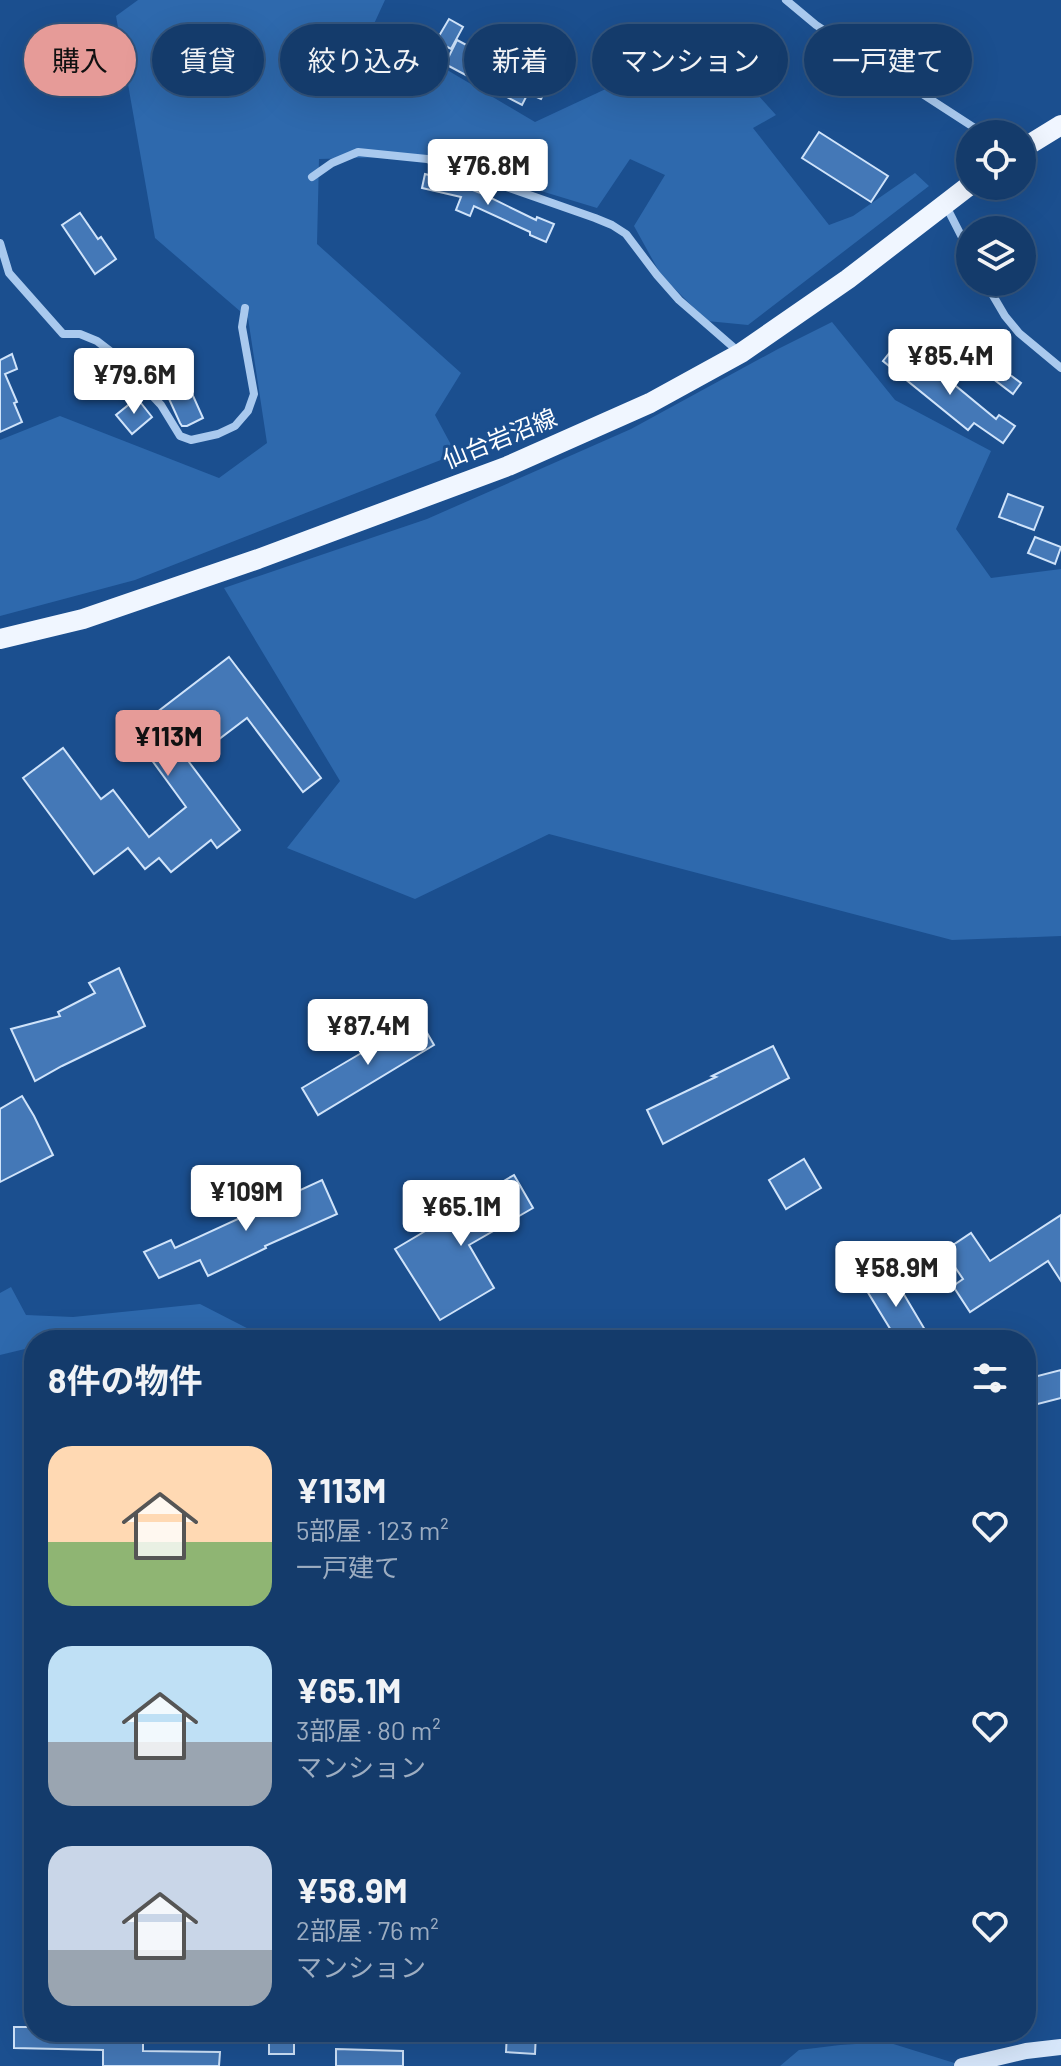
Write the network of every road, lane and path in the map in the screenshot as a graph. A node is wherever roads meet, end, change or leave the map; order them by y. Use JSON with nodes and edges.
{"nodes":[{"id":1,"x":786,"y":0,"type":"edge"},
{"id":2,"x":962,"y":120,"type":"edge"},
{"id":3,"x":1061,"y":125,"type":"edge"},
{"id":4,"x":1036,"y":140,"type":"edge"},
{"id":5,"x":312,"y":177,"type":"dead end"},
{"id":6,"x":956,"y":196,"type":"edge"},
{"id":7,"x":945,"y":204,"type":"junction"},
{"id":8,"x":956,"y":226,"type":"edge"},
{"id":9,"x":0,"y":243,"type":"edge"},
{"id":10,"x":993,"y":296,"type":"edge"},
{"id":11,"x":245,"y":308,"type":"dead end"},
{"id":12,"x":741,"y":353,"type":"junction"},
{"id":13,"x":1061,"y":368,"type":"edge"},
{"id":14,"x":0,"y":639,"type":"edge"},
{"id":15,"x":1061,"y":2047,"type":"edge"},
{"id":16,"x":962,"y":2066,"type":"edge"}],
"edges":[{"from":1,"to":2,"type":"street"},
{"from":3,"to":4,"type":"main road"},
{"from":5,"to":12,"type":"street"},
{"from":6,"to":7,"type":"main road","name":"仙台岩沼線"},
{"from":7,"to":8,"type":"street"},
{"from":7,"to":12,"type":"main road","name":"仙台岩沼線"},
{"from":9,"to":11,"type":"street"},
{"from":10,"to":13,"type":"street"},
{"from":12,"to":14,"type":"main road","name":"仙台岩沼線"},
{"from":15,"to":16,"type":"street"}]}
